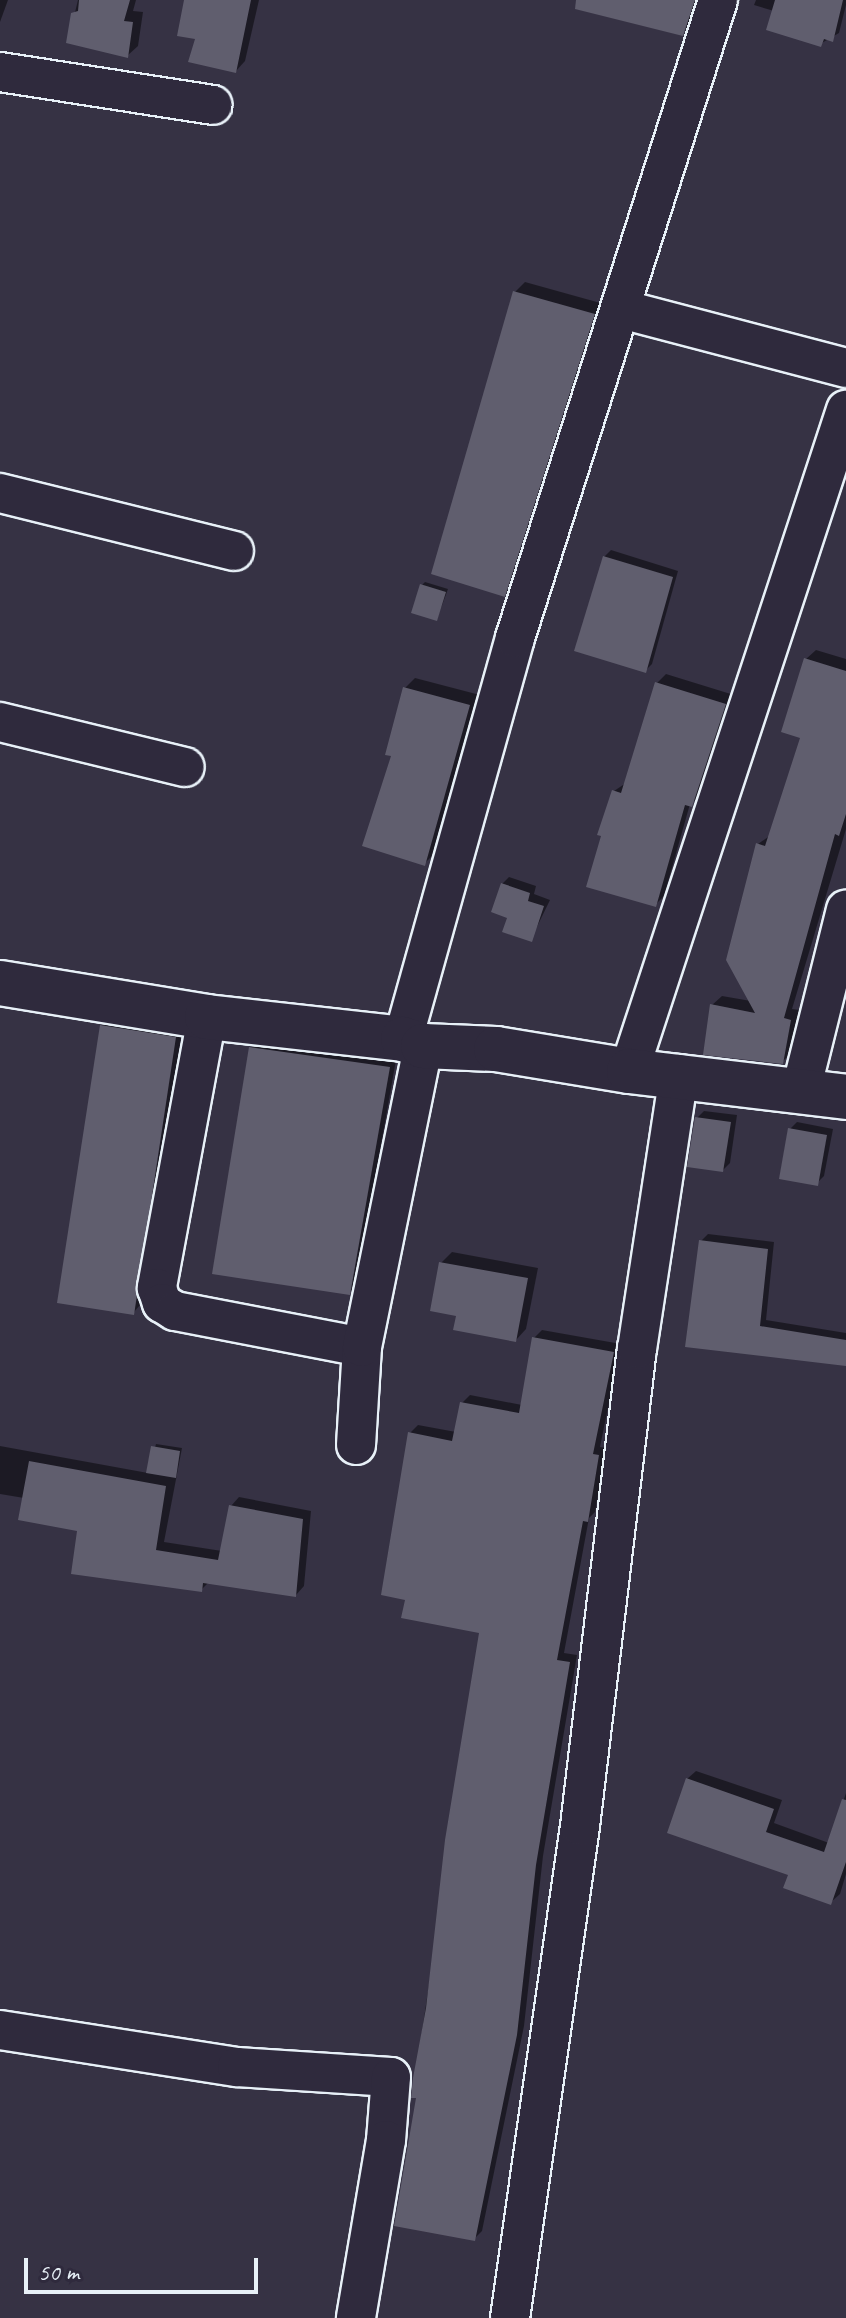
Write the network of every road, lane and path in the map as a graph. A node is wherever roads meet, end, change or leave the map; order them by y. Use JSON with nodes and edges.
{"nodes":[{"id":1,"x":718,"y":0,"type":"edge"},
{"id":2,"x":0,"y":72,"type":"edge"},
{"id":3,"x":212,"y":105,"type":"dead end"},
{"id":4,"x":621,"y":309,"type":"junction"},
{"id":5,"x":846,"y":368,"type":"edge"},
{"id":6,"x":846,"y":410,"type":"edge"},
{"id":7,"x":0,"y":493,"type":"edge"},
{"id":8,"x":234,"y":551,"type":"dead end"},
{"id":9,"x":0,"y":722,"type":"edge"},
{"id":10,"x":185,"y":767,"type":"dead end"},
{"id":11,"x":846,"y":910,"type":"edge"},
{"id":12,"x":0,"y":983,"type":"edge"},
{"id":13,"x":207,"y":1017,"type":"junction"},
{"id":14,"x":413,"y":1042,"type":"junction"},
{"id":15,"x":629,"y":1071,"type":"junction"},
{"id":16,"x":679,"y":1074,"type":"junction"},
{"id":17,"x":801,"y":1090,"type":"junction"},
{"id":18,"x":846,"y":1097,"type":"edge"},
{"id":19,"x":362,"y":1347,"type":"junction"},
{"id":20,"x":356,"y":1445,"type":"dead end"},
{"id":21,"x":0,"y":2030,"type":"edge"},
{"id":22,"x":356,"y":2318,"type":"edge"},
{"id":23,"x":510,"y":2318,"type":"edge"}],
"edges":[{"from":1,"to":4,"type":"street"},
{"from":2,"to":3,"type":"street"},
{"from":4,"to":5,"type":"street"},
{"from":4,"to":14,"type":"street"},
{"from":6,"to":15,"type":"street"},
{"from":7,"to":8,"type":"street"},
{"from":9,"to":10,"type":"street"},
{"from":11,"to":17,"type":"street"},
{"from":12,"to":13,"type":"main road"},
{"from":13,"to":14,"type":"main road"},
{"from":13,"to":19,"type":"street"},
{"from":14,"to":15,"type":"main road"},
{"from":14,"to":19,"type":"street"},
{"from":15,"to":16,"type":"main road"},
{"from":16,"to":17,"type":"main road"},
{"from":16,"to":23,"type":"street"},
{"from":17,"to":18,"type":"main road"},
{"from":19,"to":20,"type":"street"},
{"from":21,"to":22,"type":"street"}]}
